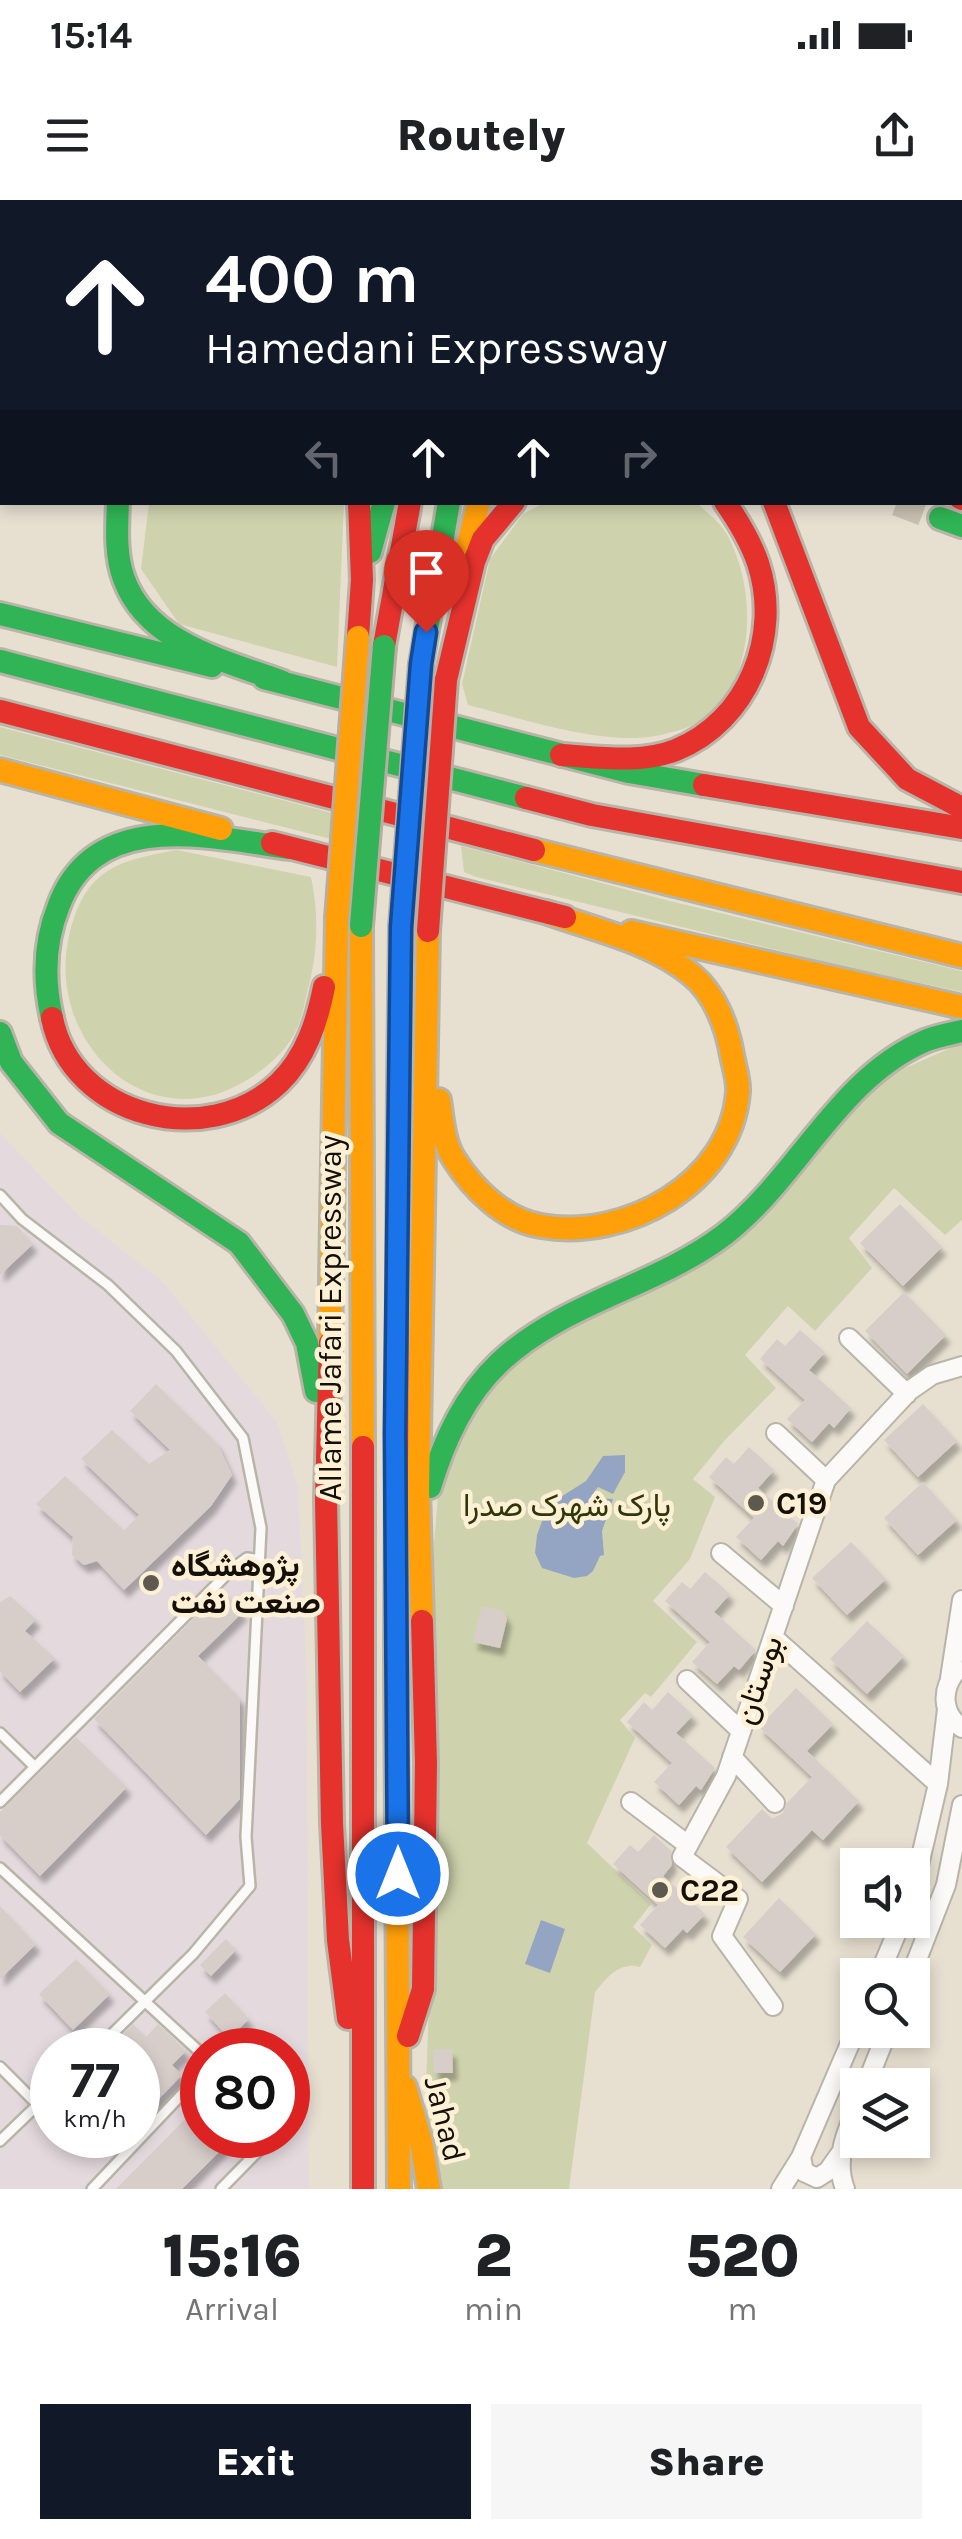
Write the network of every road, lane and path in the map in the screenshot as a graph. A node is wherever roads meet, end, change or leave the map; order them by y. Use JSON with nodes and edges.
{"nodes":[{"id":1,"x":118,"y":505,"type":"edge"},
{"id":2,"x":359,"y":505,"type":"edge"},
{"id":3,"x":383,"y":505,"type":"edge"},
{"id":4,"x":409,"y":505,"type":"edge"},
{"id":5,"x":448,"y":505,"type":"edge"},
{"id":6,"x":477,"y":505,"type":"edge"},
{"id":7,"x":511,"y":505,"type":"edge"},
{"id":8,"x":728,"y":505,"type":"edge"},
{"id":9,"x":775,"y":505,"type":"edge"},
{"id":10,"x":362,"y":580,"type":"junction"},
{"id":11,"x":0,"y":614,"type":"edge"},
{"id":12,"x":0,"y":661,"type":"edge"},
{"id":13,"x":446,"y":680,"type":"junction"},
{"id":14,"x":283,"y":682,"type":"junction"},
{"id":15,"x":0,"y":711,"type":"edge"},
{"id":16,"x":561,"y":755,"type":"junction"},
{"id":17,"x":0,"y":770,"type":"edge"},
{"id":18,"x":962,"y":808,"type":"edge"},
{"id":19,"x":962,"y":828,"type":"edge"},
{"id":20,"x":289,"y":848,"type":"junction"},
{"id":21,"x":962,"y":882,"type":"edge"},
{"id":22,"x":546,"y":912,"type":"junction"},
{"id":23,"x":337,"y":919,"type":"junction"},
{"id":24,"x":962,"y":956,"type":"edge"},
{"id":25,"x":426,"y":992,"type":"junction"},
{"id":26,"x":962,"y":1007,"type":"edge"},
{"id":27,"x":962,"y":1031,"type":"edge"},
{"id":28,"x":0,"y":1032,"type":"edge"},
{"id":29,"x":0,"y":1196,"type":"edge"},
{"id":30,"x":849,"y":1338,"type":"dead end"},
{"id":31,"x":962,"y":1366,"type":"edge"},
{"id":32,"x":907,"y":1394,"type":"junction"},
{"id":33,"x":776,"y":1433,"type":"dead end"},
{"id":34,"x":325,"y":1444,"type":"junction"},
{"id":35,"x":826,"y":1480,"type":"junction"},
{"id":36,"x":421,"y":1545,"type":"junction"},
{"id":37,"x":721,"y":1552,"type":"dead end"},
{"id":38,"x":260,"y":1560,"type":"junction"},
{"id":39,"x":962,"y":1600,"type":"edge"},
{"id":40,"x":784,"y":1606,"type":"junction"},
{"id":41,"x":773,"y":1637,"type":"junction"},
{"id":42,"x":956,"y":1673,"type":"edge"},
{"id":43,"x":687,"y":1680,"type":"dead end"},
{"id":44,"x":947,"y":1709,"type":"junction"},
{"id":45,"x":962,"y":1728,"type":"edge"},
{"id":46,"x":741,"y":1732,"type":"junction"},
{"id":47,"x":0,"y":1733,"type":"edge"},
{"id":48,"x":732,"y":1757,"type":"junction"},
{"id":49,"x":34,"y":1767,"type":"junction"},
{"id":50,"x":938,"y":1784,"type":"junction"},
{"id":51,"x":0,"y":1802,"type":"edge"},
{"id":52,"x":631,"y":1802,"type":"dead end"},
{"id":53,"x":775,"y":1803,"type":"dead end"},
{"id":54,"x":962,"y":1806,"type":"edge"},
{"id":55,"x":688,"y":1845,"type":"junction"},
{"id":56,"x":923,"y":1848,"type":"edge"},
{"id":57,"x":0,"y":1868,"type":"edge"},
{"id":58,"x":917,"y":1958,"type":"edge"},
{"id":59,"x":145,"y":2003,"type":"junction"},
{"id":60,"x":773,"y":2006,"type":"dead end"},
{"id":61,"x":119,"y":2028,"type":"edge"},
{"id":62,"x":180,"y":2034,"type":"edge"},
{"id":63,"x":848,"y":2048,"type":"edge"},
{"id":64,"x":398,"y":2064,"type":"junction"},
{"id":65,"x":0,"y":2067,"type":"edge"},
{"id":66,"x":361,"y":2088,"type":"junction"},
{"id":67,"x":180,"y":2096,"type":"edge"},
{"id":68,"x":30,"y":2097,"type":"edge"},
{"id":69,"x":30,"y":2113,"type":"edge"},
{"id":70,"x":0,"y":2141,"type":"edge"},
{"id":71,"x":840,"y":2155,"type":"edge"},
{"id":72,"x":801,"y":2157,"type":"junction"},
{"id":73,"x":252,"y":2158,"type":"edge"},
{"id":74,"x":841,"y":2158,"type":"edge"},
{"id":75,"x":362,"y":2184,"type":"edge"},
{"id":76,"x":92,"y":2189,"type":"edge"},
{"id":77,"x":222,"y":2189,"type":"edge"},
{"id":78,"x":400,"y":2189,"type":"edge"},
{"id":79,"x":428,"y":2189,"type":"edge"},
{"id":80,"x":782,"y":2189,"type":"edge"},
{"id":81,"x":846,"y":2189,"type":"edge"}],
"edges":[{"from":1,"to":14,"type":"main road"},
{"from":2,"to":10,"type":"main road"},
{"from":3,"to":10,"type":"main road"},
{"from":4,"to":66,"type":"main road","name":"Allame Jafari Expressway","bridge":true},
{"from":5,"to":64,"type":"main road","name":"Allame Jafari Expressway","bridge":true},
{"from":6,"to":13,"type":"main road"},
{"from":7,"to":13,"type":"main road"},
{"from":8,"to":16,"type":"main road"},
{"from":9,"to":18,"type":"main road"},
{"from":10,"to":23,"type":"main road","bridge":true},
{"from":11,"to":14,"type":"main road"},
{"from":12,"to":21,"type":"main road"},
{"from":13,"to":25,"type":"main road","bridge":true},
{"from":14,"to":16,"type":"main road"},
{"from":15,"to":24,"type":"main road"},
{"from":16,"to":19,"type":"main road"},
{"from":17,"to":20,"type":"main road"},
{"from":20,"to":22,"type":"main road"},
{"from":20,"to":23,"type":"main road"},
{"from":22,"to":25,"type":"main road"},
{"from":22,"to":26,"type":"main road"},
{"from":23,"to":34,"type":"main road"},
{"from":25,"to":36,"type":"main road"},
{"from":27,"to":36,"type":"main road"},
{"from":28,"to":34,"type":"main road"},
{"from":29,"to":38,"type":"lane"},
{"from":30,"to":32,"type":"street"},
{"from":31,"to":32,"type":"street","name":"بوستان"},
{"from":32,"to":35,"type":"street","name":"بوستان"},
{"from":33,"to":35,"type":"street"},
{"from":34,"to":66,"type":"main road"},
{"from":35,"to":40,"type":"street","name":"بوستان"},
{"from":36,"to":64,"type":"main road"},
{"from":37,"to":40,"type":"street"},
{"from":38,"to":49,"type":"lane"},
{"from":38,"to":59,"type":"lane"},
{"from":39,"to":42,"type":"street"},
{"from":40,"to":41,"type":"street","name":"بوستان"},
{"from":41,"to":46,"type":"street","name":"بوستان"},
{"from":41,"to":50,"type":"street"},
{"from":42,"to":44,"type":"street"},
{"from":43,"to":46,"type":"street"},
{"from":44,"to":45,"type":"street"},
{"from":44,"to":50,"type":"street"},
{"from":46,"to":48,"type":"street","name":"بوستان"},
{"from":47,"to":49,"type":"lane"},
{"from":48,"to":53,"type":"street"},
{"from":48,"to":55,"type":"street","name":"بوستان"},
{"from":49,"to":51,"type":"lane"},
{"from":50,"to":56,"type":"street"},
{"from":52,"to":55,"type":"street"},
{"from":54,"to":58,"type":"street"},
{"from":55,"to":60,"type":"street"},
{"from":57,"to":59,"type":"lane"},
{"from":59,"to":61,"type":"lane"},
{"from":59,"to":62,"type":"lane"},
{"from":63,"to":72,"type":"street"},
{"from":64,"to":78,"type":"main road","name":"Allame Jafari Expressway"},
{"from":64,"to":79,"type":"main road","name":"Jahad"},
{"from":65,"to":68,"type":"lane"},
{"from":66,"to":75,"type":"main road","name":"Allame Jafari Expressway"},
{"from":67,"to":76,"type":"lane"},
{"from":69,"to":70,"type":"lane"},
{"from":71,"to":72,"type":"street"},
{"from":72,"to":80,"type":"street"},
{"from":73,"to":77,"type":"lane"},
{"from":74,"to":81,"type":"street"}]}
